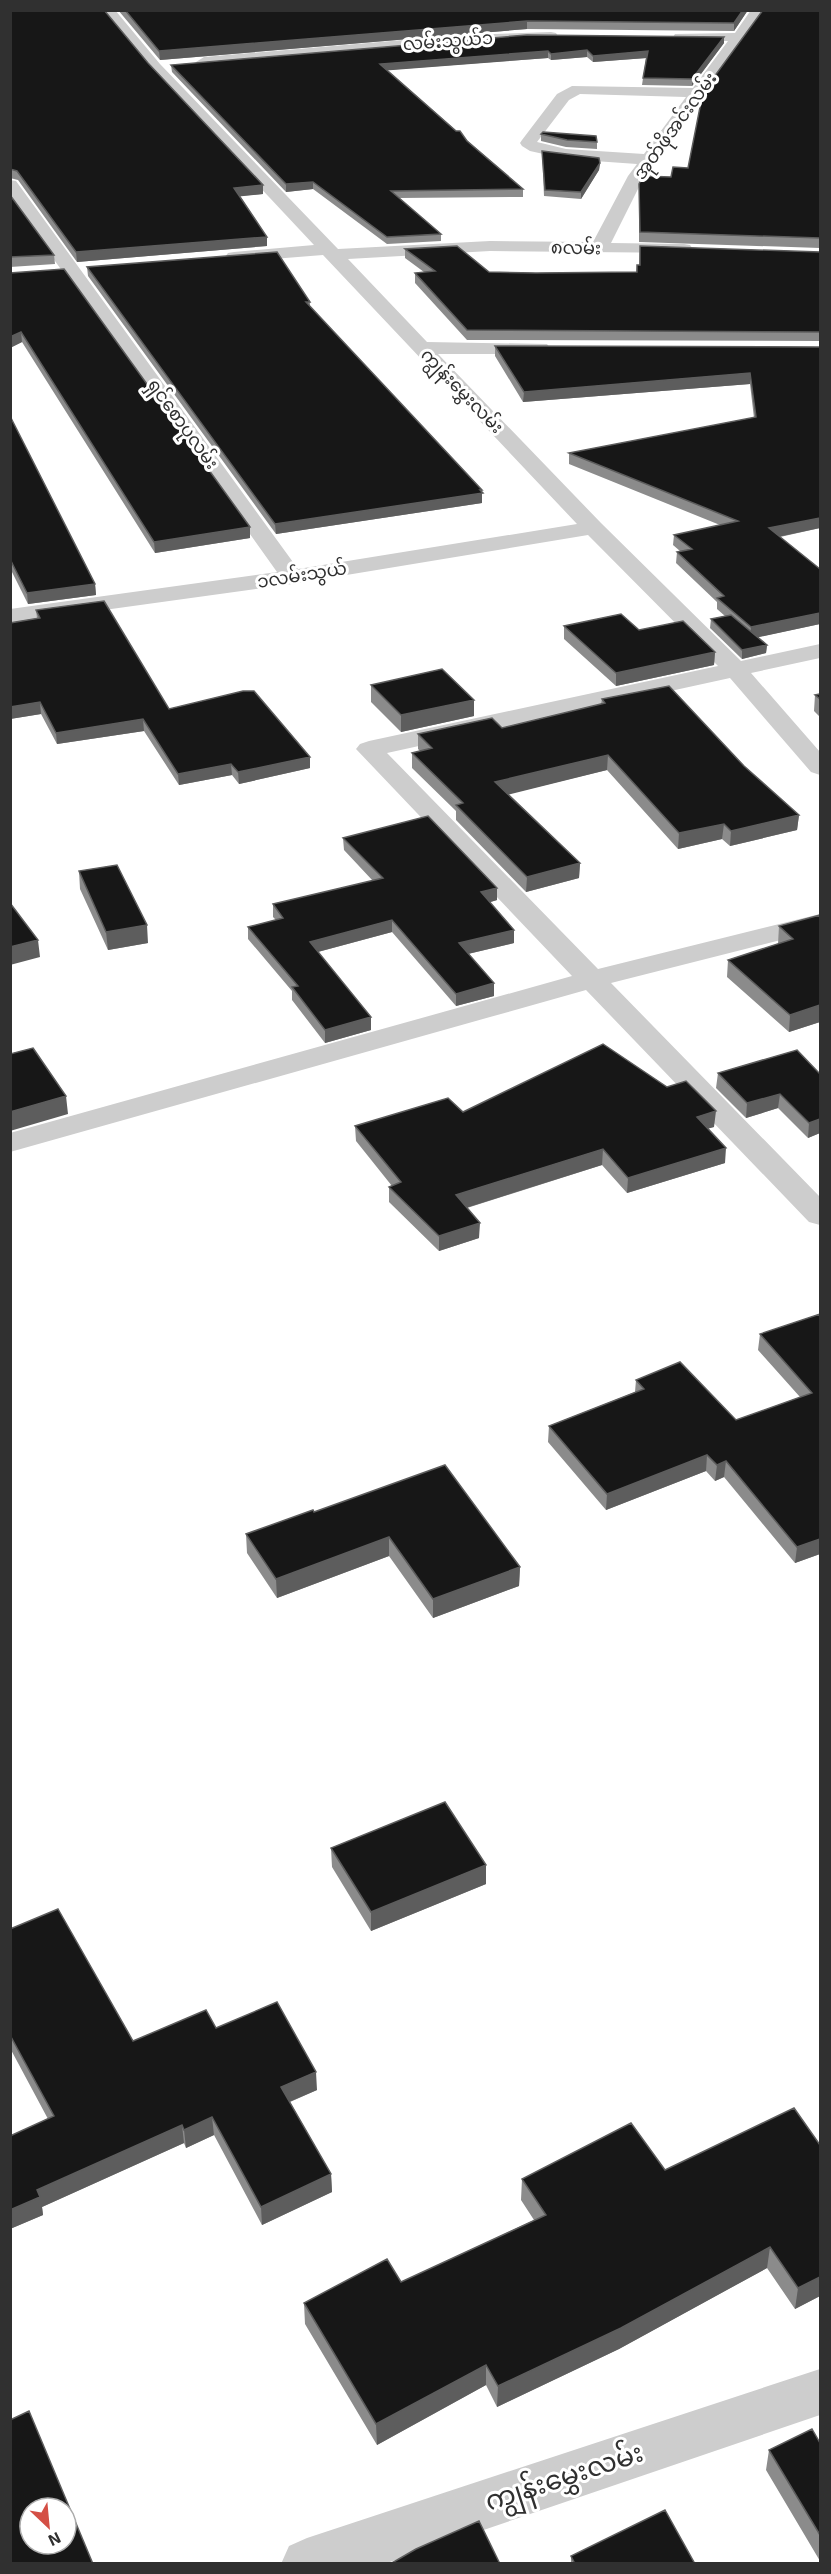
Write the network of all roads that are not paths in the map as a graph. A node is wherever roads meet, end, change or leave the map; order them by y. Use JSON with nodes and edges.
{"nodes":[{"id":1,"x":107,"y":10,"type":"edge"},
{"id":2,"x":759,"y":10,"type":"edge"},
{"id":3,"x":563,"y":36,"type":"edge"},
{"id":4,"x":670,"y":36,"type":"edge"},
{"id":5,"x":741,"y":37,"type":"junction"},
{"id":6,"x":155,"y":67,"type":"junction"},
{"id":7,"x":699,"y":93,"type":"junction"},
{"id":8,"x":649,"y":159,"type":"junction"},
{"id":9,"x":10,"y":185,"type":"edge"},
{"id":10,"x":599,"y":248,"type":"junction"},
{"id":11,"x":702,"y":249,"type":"edge"},
{"id":12,"x":330,"y":252,"type":"junction"},
{"id":13,"x":212,"y":259,"type":"edge"},
{"id":14,"x":96,"y":268,"type":"edge"},
{"id":15,"x":73,"y":270,"type":"junction"},
{"id":16,"x":52,"y":272,"type":"edge"},
{"id":17,"x":421,"y":348,"type":"junction"},
{"id":18,"x":562,"y":348,"type":"edge"},
{"id":19,"x":593,"y":528,"type":"junction"},
{"id":20,"x":292,"y":577,"type":"junction"},
{"id":21,"x":10,"y":616,"type":"edge"},
{"id":22,"x":820,"y":651,"type":"edge"},
{"id":23,"x":734,"y":668,"type":"junction"},
{"id":24,"x":820,"y":767,"type":"edge"},
{"id":25,"x":820,"y":922,"type":"edge"},
{"id":26,"x":592,"y":979,"type":"junction"},
{"id":27,"x":10,"y":1143,"type":"edge"},
{"id":28,"x":820,"y":1215,"type":"edge"},
{"id":29,"x":820,"y":2392,"type":"edge"},
{"id":30,"x":307,"y":2564,"type":"edge"}],
"edges":[{"from":1,"to":6,"type":"street","name":"ကျွန်းမွှေးလမ်း"},
{"from":2,"to":5,"type":"street","name":"အုတ်ဖိုအင်းလမ်း"},
{"from":3,"to":6,"type":"street","name":"လမ်းသွယ်၁"},
{"from":4,"to":5,"type":"street"},
{"from":5,"to":7,"type":"street","name":"အုတ်ဖိုအင်းလမ်း"},
{"from":6,"to":12,"type":"street","name":"ကျွန်းမွှေးလမ်း"},
{"from":7,"to":8,"type":"street","name":"အုတ်ဖိုအင်းလမ်း"},
{"from":7,"to":8,"type":"street"},
{"from":8,"to":10,"type":"street","name":"အုတ်ဖိုအင်းလမ်း"},
{"from":9,"to":15,"type":"street","name":"ရှင်စောပုလမ်း"},
{"from":10,"to":11,"type":"street","name":"၈လမ်း"},
{"from":10,"to":12,"type":"street","name":"၈လမ်း"},
{"from":12,"to":13,"type":"street","name":"၈လမ်း"},
{"from":12,"to":17,"type":"street","name":"ကျွန်းမွှေးလမ်း"},
{"from":14,"to":15,"type":"street"},
{"from":15,"to":16,"type":"street"},
{"from":15,"to":20,"type":"street","name":"ရှင်စောပုလမ်း"},
{"from":17,"to":18,"type":"street"},
{"from":17,"to":19,"type":"street","name":"ကျွန်းမွှေးလမ်း"},
{"from":19,"to":20,"type":"street","name":"၁လမ်းသွယ်"},
{"from":19,"to":23,"type":"street","name":"ကျွန်းမွှေးလမ်း"},
{"from":20,"to":21,"type":"street","name":"၁လမ်းသွယ်"},
{"from":22,"to":23,"type":"street"},
{"from":23,"to":24,"type":"street","name":"ကျွန်းမွှေးလမ်း"},
{"from":23,"to":26,"type":"street"},
{"from":25,"to":26,"type":"street"},
{"from":26,"to":27,"type":"street"},
{"from":26,"to":28,"type":"street"},
{"from":29,"to":30,"type":"street","name":"ကျွန်းမွှေးလမ်း"}]}
